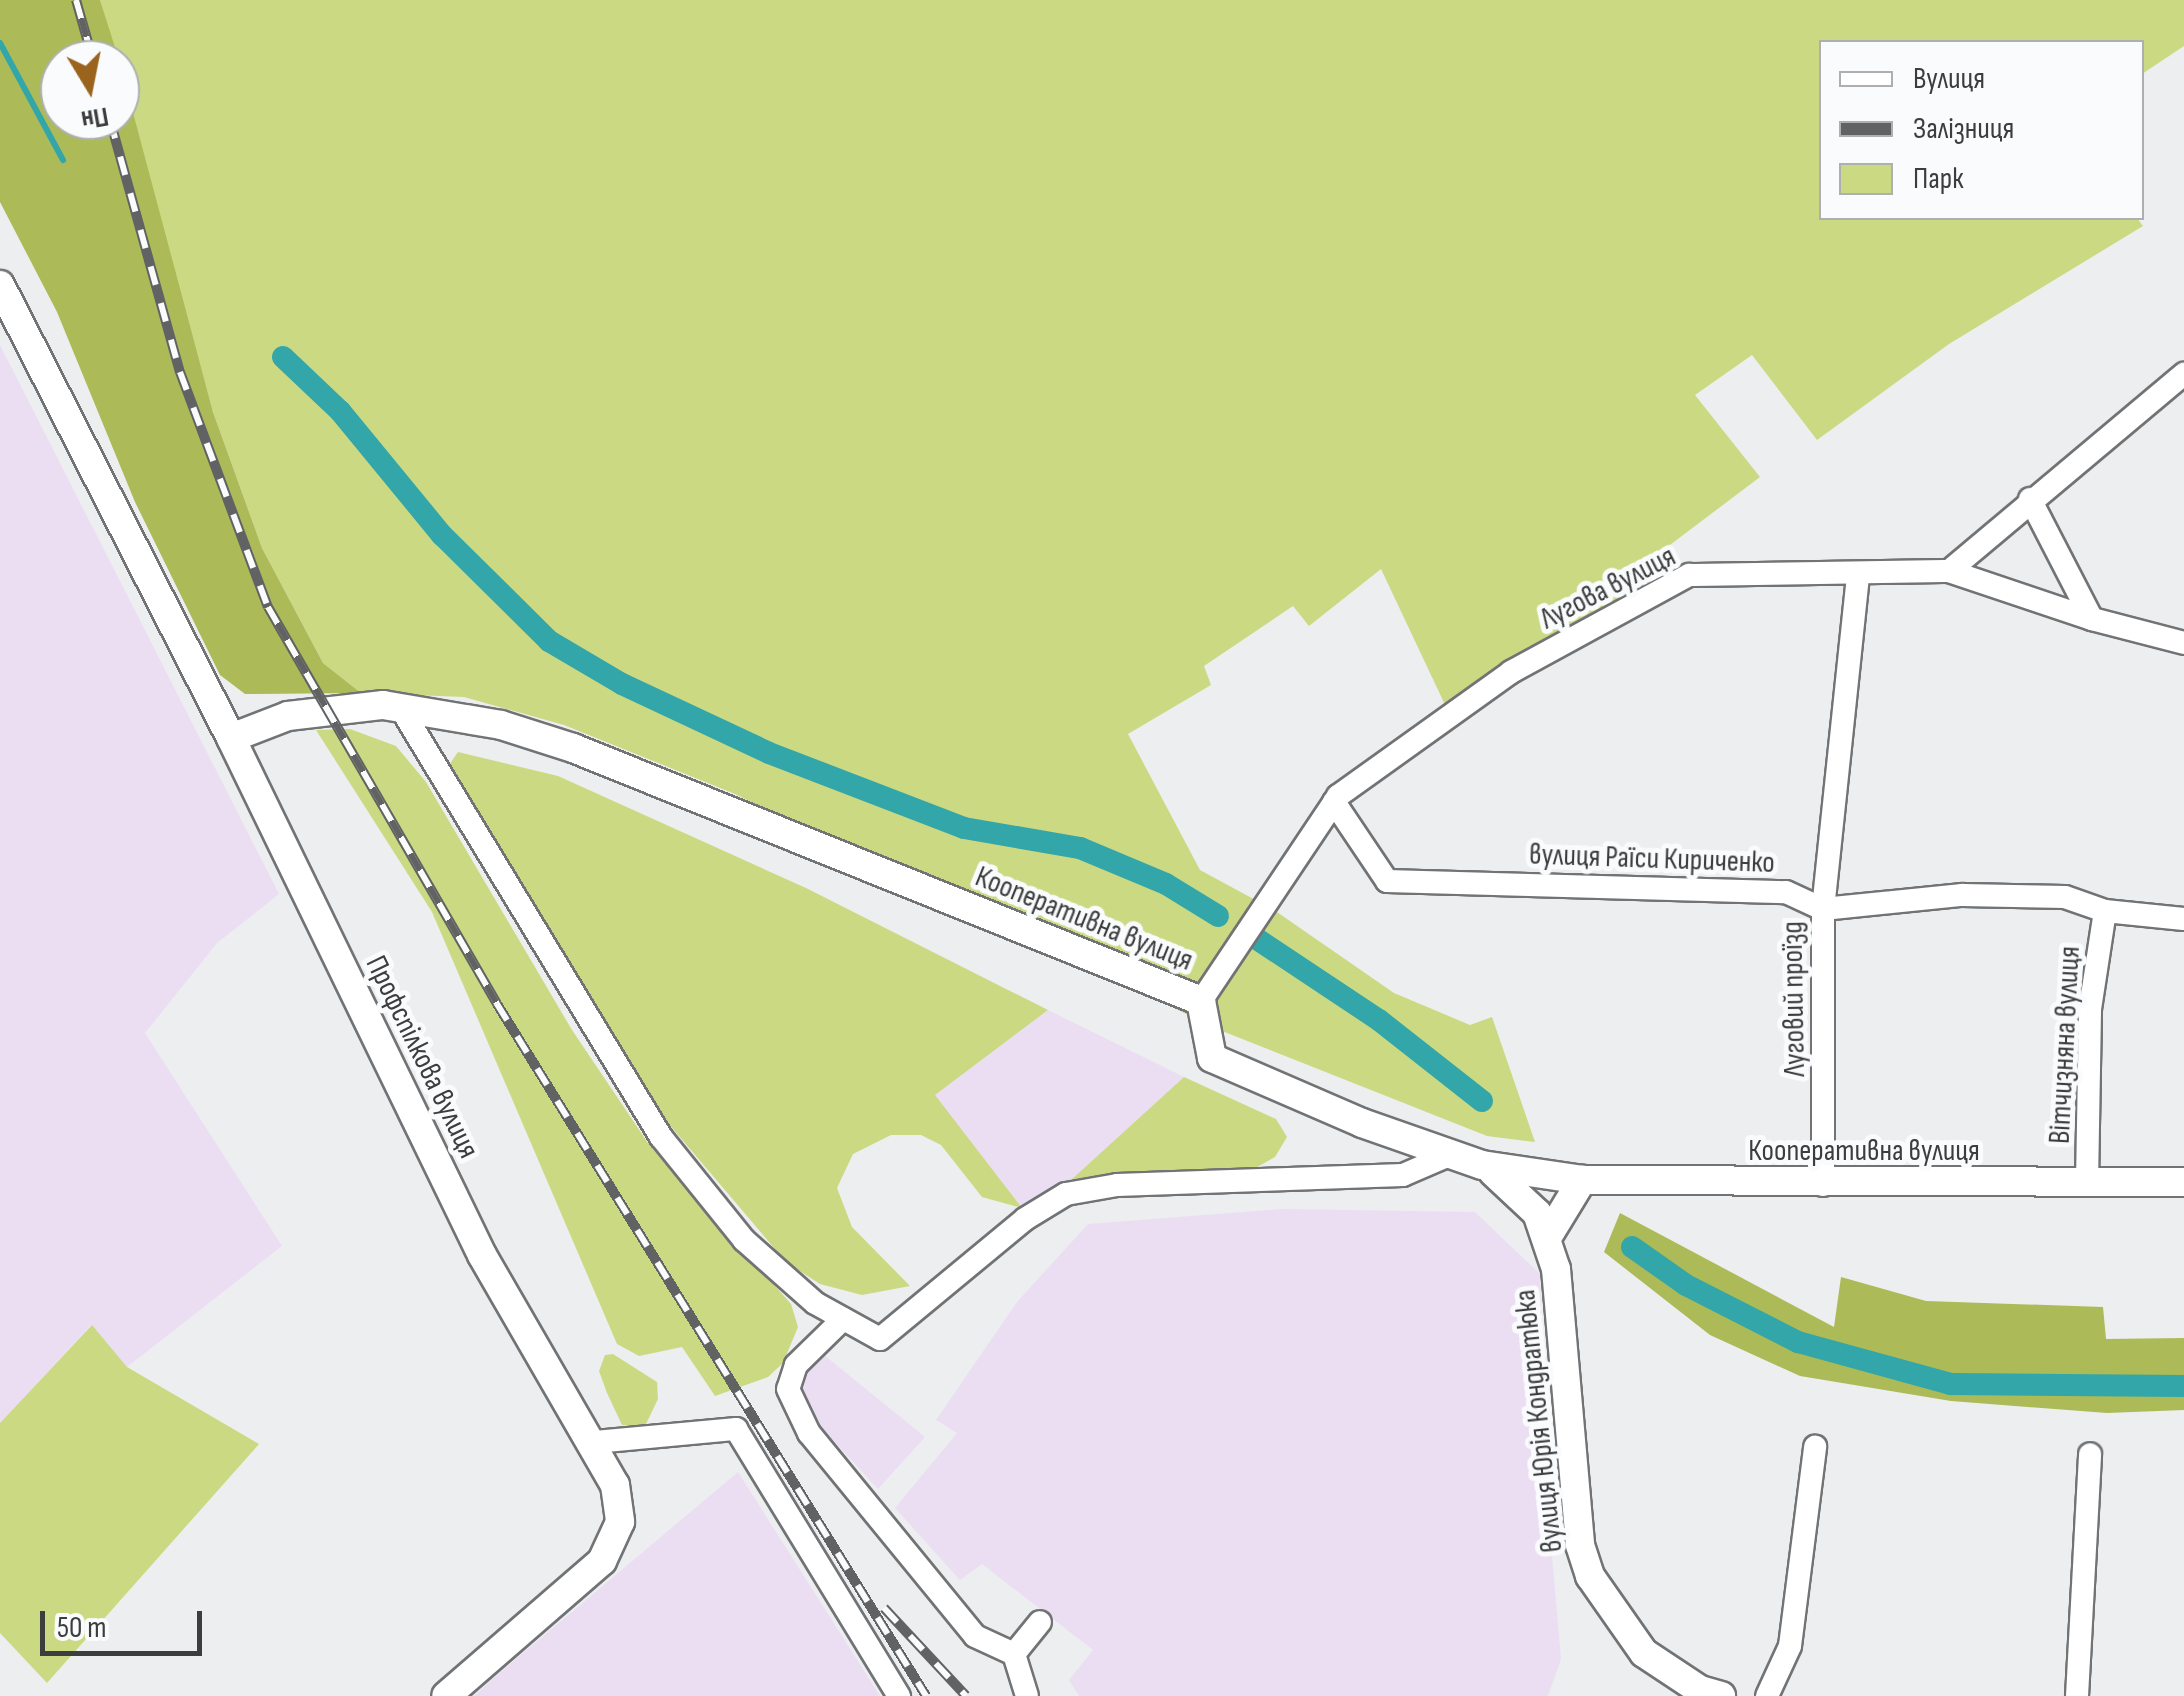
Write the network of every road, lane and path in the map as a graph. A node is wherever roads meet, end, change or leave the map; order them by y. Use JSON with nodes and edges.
{"nodes":[{"id":1,"x":0,"y":285,"type":"edge"},
{"id":2,"x":2184,"y":374,"type":"edge"},
{"id":3,"x":2030,"y":498,"type":"junction"},
{"id":4,"x":1949,"y":571,"type":"junction"},
{"id":5,"x":1858,"y":574,"type":"junction"},
{"id":6,"x":2092,"y":619,"type":"junction"},
{"id":7,"x":2184,"y":643,"type":"edge"},
{"id":8,"x":400,"y":707,"type":"junction"},
{"id":9,"x":231,"y":738,"type":"junction"},
{"id":10,"x":1334,"y":802,"type":"junction"},
{"id":11,"x":1823,"y":909,"type":"junction"},
{"id":12,"x":2105,"y":911,"type":"junction"},
{"id":13,"x":2184,"y":919,"type":"edge"},
{"id":14,"x":1201,"y":1002,"type":"junction"},
{"id":15,"x":1449,"y":1155,"type":"junction"},
{"id":16,"x":1482,"y":1165,"type":"junction"},
{"id":17,"x":1582,"y":1180,"type":"junction"},
{"id":18,"x":2184,"y":1182,"type":"edge"},
{"id":19,"x":2087,"y":1184,"type":"junction"},
{"id":20,"x":1823,"y":1185,"type":"junction"},
{"id":21,"x":1548,"y":1236,"type":"junction"},
{"id":22,"x":843,"y":1318,"type":"junction"},
{"id":23,"x":596,"y":1442,"type":"junction"},
{"id":24,"x":1815,"y":1447,"type":"dead end"},
{"id":25,"x":2090,"y":1454,"type":"dead end"},
{"id":26,"x":1040,"y":1622,"type":"dead end"},
{"id":27,"x":1014,"y":1654,"type":"junction"},
{"id":28,"x":446,"y":1696,"type":"edge"},
{"id":29,"x":900,"y":1696,"type":"edge"},
{"id":30,"x":1027,"y":1696,"type":"edge"},
{"id":31,"x":1721,"y":1696,"type":"edge"},
{"id":32,"x":1768,"y":1696,"type":"edge"},
{"id":33,"x":2076,"y":1696,"type":"edge"}],
"edges":[{"from":1,"to":9,"type":"street","name":"Профспілкова вулиця"},
{"from":2,"to":3,"type":"street"},
{"from":3,"to":4,"type":"street"},
{"from":3,"to":6,"type":"street"},
{"from":4,"to":5,"type":"street","name":"Лугова вулиця"},
{"from":4,"to":6,"type":"street"},
{"from":5,"to":10,"type":"street","name":"Лугова вулиця"},
{"from":5,"to":11,"type":"street","name":"Луговий проїзд"},
{"from":6,"to":7,"type":"street"},
{"from":8,"to":9,"type":"street","name":"Кооперативна вулиця"},
{"from":8,"to":14,"type":"street","name":"Кооперативна вулиця"},
{"from":8,"to":22,"type":"street"},
{"from":9,"to":23,"type":"street","name":"Профспілкова вулиця"},
{"from":10,"to":11,"type":"street","name":"вулиця Раїси Кириченко"},
{"from":10,"to":14,"type":"street","name":"Лугова вулиця"},
{"from":11,"to":12,"type":"street","name":"вулиця Раїси Кириченко"},
{"from":11,"to":20,"type":"street","name":"Луговий проїзд"},
{"from":12,"to":13,"type":"street","name":"вулиця Раїси Кириченко"},
{"from":12,"to":19,"type":"street","name":"Вітчизняна вулиця"},
{"from":14,"to":15,"type":"street","name":"Кооперативна вулиця"},
{"from":15,"to":16,"type":"street","name":"Кооперативна вулиця"},
{"from":15,"to":22,"type":"street"},
{"from":16,"to":17,"type":"street","name":"Кооперативна вулиця"},
{"from":16,"to":21,"type":"street","name":"вулиця Юрія Кондратюка"},
{"from":17,"to":20,"type":"street","name":"Кооперативна вулиця"},
{"from":17,"to":21,"type":"street"},
{"from":18,"to":19,"type":"street","name":"Кооперативна вулиця"},
{"from":19,"to":20,"type":"street","name":"Кооперативна вулиця"},
{"from":21,"to":31,"type":"street","name":"вулиця Юрія Кондратюка"},
{"from":22,"to":27,"type":"street"},
{"from":23,"to":28,"type":"street","name":"Профспілкова вулиця"},
{"from":23,"to":29,"type":"street"},
{"from":24,"to":32,"type":"street"},
{"from":25,"to":33,"type":"street"},
{"from":26,"to":27,"type":"street"},
{"from":27,"to":30,"type":"street"}]}
